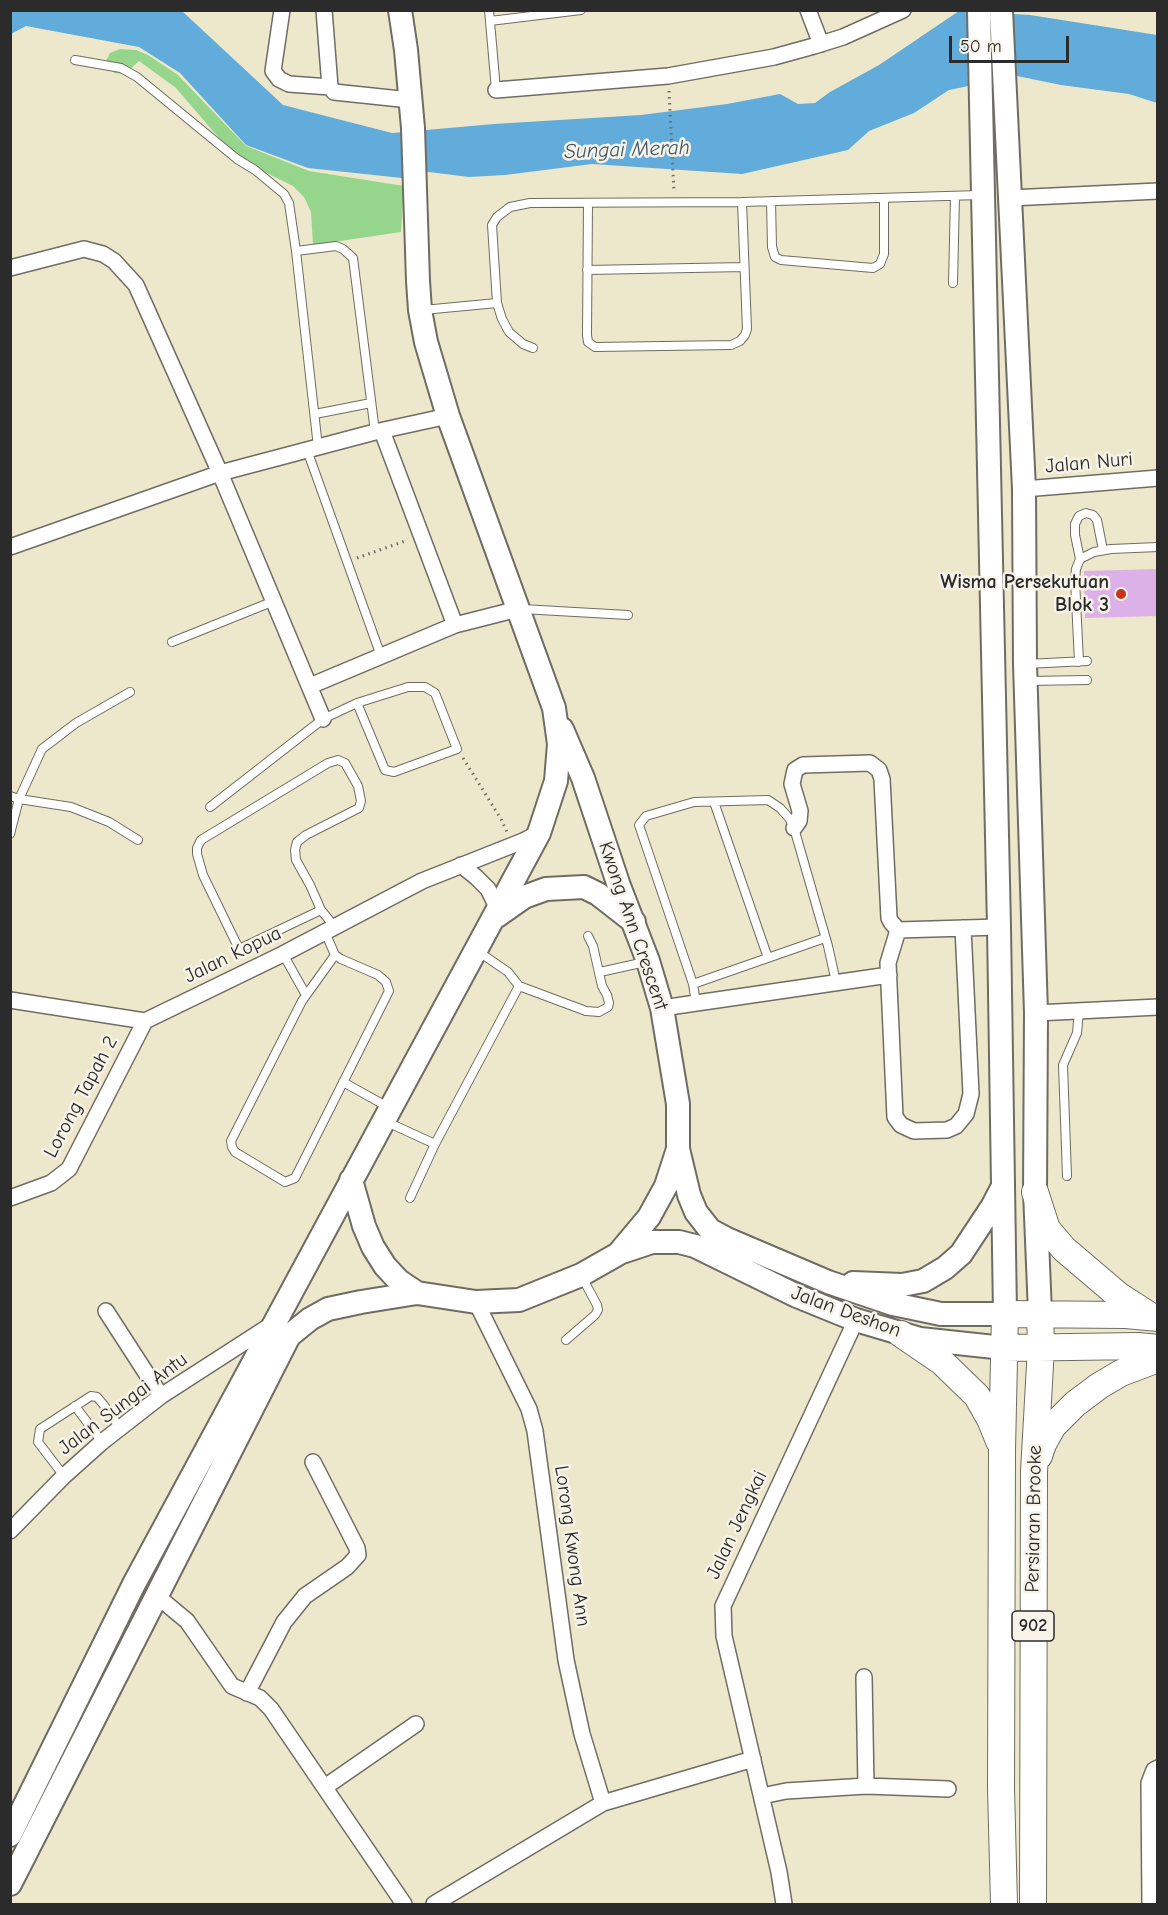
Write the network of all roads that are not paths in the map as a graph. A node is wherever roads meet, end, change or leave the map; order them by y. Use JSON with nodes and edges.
{"nodes":[{"id":1,"x":282,"y":10,"type":"edge"},
{"id":2,"x":324,"y":10,"type":"edge"},
{"id":3,"x":489,"y":10,"type":"edge"},
{"id":4,"x":581,"y":10,"type":"edge"},
{"id":5,"x":808,"y":10,"type":"edge"},
{"id":6,"x":979,"y":10,"type":"edge"},
{"id":7,"x":1001,"y":10,"type":"edge"},
{"id":8,"x":404,"y":11,"type":"edge"},
{"id":9,"x":896,"y":12,"type":"edge"},
{"id":10,"x":490,"y":21,"type":"junction"},
{"id":11,"x":821,"y":44,"type":"junction"},
{"id":12,"x":75,"y":60,"type":"dead end"},
{"id":13,"x":330,"y":87,"type":"junction"},
{"id":14,"x":496,"y":90,"type":"joint"},
{"id":15,"x":410,"y":100,"type":"junction"},
{"id":16,"x":1158,"y":191,"type":"edge"},
{"id":17,"x":984,"y":195,"type":"junction"},
{"id":18,"x":954,"y":196,"type":"junction"},
{"id":19,"x":884,"y":198,"type":"junction"},
{"id":20,"x":1010,"y":198,"type":"junction"},
{"id":21,"x":771,"y":201,"type":"junction"},
{"id":22,"x":742,"y":202,"type":"junction"},
{"id":23,"x":588,"y":203,"type":"junction"},
{"id":24,"x":296,"y":251,"type":"junction"},
{"id":25,"x":744,"y":267,"type":"junction"},
{"id":26,"x":10,"y":268,"type":"edge"},
{"id":27,"x":587,"y":270,"type":"junction"},
{"id":28,"x":953,"y":283,"type":"dead end"},
{"id":29,"x":496,"y":303,"type":"junction"},
{"id":30,"x":420,"y":310,"type":"junction"},
{"id":31,"x":533,"y":348,"type":"dead end"},
{"id":32,"x":371,"y":403,"type":"junction"},
{"id":33,"x":315,"y":414,"type":"junction"},
{"id":34,"x":448,"y":416,"type":"junction"},
{"id":35,"x":378,"y":432,"type":"junction"},
{"id":36,"x":313,"y":448,"type":"junction"},
{"id":37,"x":220,"y":473,"type":"junction"},
{"id":38,"x":1158,"y":478,"type":"edge"},
{"id":39,"x":1024,"y":489,"type":"junction"},
{"id":40,"x":10,"y":547,"type":"edge"},
{"id":41,"x":1158,"y":548,"type":"edge"},
{"id":42,"x":1103,"y":550,"type":"junction"},
{"id":43,"x":1080,"y":559,"type":"junction"},
{"id":44,"x":274,"y":601,"type":"junction"},
{"id":45,"x":518,"y":609,"type":"junction"},
{"id":46,"x":628,"y":615,"type":"dead end"},
{"id":47,"x":455,"y":626,"type":"junction"},
{"id":48,"x":171,"y":642,"type":"dead end"},
{"id":49,"x":381,"y":656,"type":"junction"},
{"id":50,"x":1025,"y":672,"type":"junction"},
{"id":51,"x":1087,"y":680,"type":"dead end"},
{"id":52,"x":310,"y":686,"type":"junction"},
{"id":53,"x":130,"y":692,"type":"dead end"},
{"id":54,"x":357,"y":703,"type":"junction"},
{"id":55,"x":554,"y":708,"type":"junction"},
{"id":56,"x":323,"y":719,"type":"junction"},
{"id":57,"x":10,"y":796,"type":"edge"},
{"id":58,"x":19,"y":799,"type":"junction"},
{"id":59,"x":714,"y":801,"type":"junction"},
{"id":60,"x":210,"y":807,"type":"dead end"},
{"id":61,"x":794,"y":828,"type":"junction"},
{"id":62,"x":539,"y":833,"type":"junction"},
{"id":63,"x":10,"y":834,"type":"edge"},
{"id":64,"x":138,"y":840,"type":"dead end"},
{"id":65,"x":461,"y":865,"type":"junction"},
{"id":66,"x":321,"y":910,"type":"junction"},
{"id":67,"x":494,"y":915,"type":"junction"},
{"id":68,"x":635,"y":923,"type":"junction"},
{"id":69,"x":999,"y":927,"type":"junction"},
{"id":70,"x":963,"y":928,"type":"junction"},
{"id":71,"x":330,"y":929,"type":"junction"},
{"id":72,"x":898,"y":930,"type":"junction"},
{"id":73,"x":588,"y":936,"type":"dead end"},
{"id":74,"x":825,"y":938,"type":"junction"},
{"id":75,"x":475,"y":950,"type":"junction"},
{"id":76,"x":283,"y":954,"type":"junction"},
{"id":77,"x":335,"y":955,"type":"junction"},
{"id":78,"x":768,"y":958,"type":"junction"},
{"id":79,"x":648,"y":961,"type":"junction"},
{"id":80,"x":600,"y":972,"type":"junction"},
{"id":81,"x":889,"y":975,"type":"junction"},
{"id":82,"x":836,"y":982,"type":"junction"},
{"id":83,"x":693,"y":984,"type":"junction"},
{"id":84,"x":519,"y":986,"type":"junction"},
{"id":85,"x":306,"y":994,"type":"junction"},
{"id":86,"x":10,"y":1000,"type":"edge"},
{"id":87,"x":696,"y":1003,"type":"junction"},
{"id":88,"x":1158,"y":1007,"type":"edge"},
{"id":89,"x":662,"y":1008,"type":"junction"},
{"id":90,"x":1079,"y":1011,"type":"junction"},
{"id":91,"x":1036,"y":1013,"type":"junction"},
{"id":92,"x":145,"y":1021,"type":"junction"},
{"id":93,"x":343,"y":1082,"type":"junction"},
{"id":94,"x":386,"y":1114,"type":"junction"},
{"id":95,"x":435,"y":1144,"type":"junction"},
{"id":96,"x":678,"y":1149,"type":"junction"},
{"id":97,"x":1068,"y":1176,"type":"dead end"},
{"id":98,"x":351,"y":1179,"type":"junction"},
{"id":99,"x":1002,"y":1188,"type":"junction"},
{"id":100,"x":1035,"y":1191,"type":"junction"},
{"id":101,"x":10,"y":1198,"type":"edge"},
{"id":102,"x":410,"y":1198,"type":"dead end"},
{"id":103,"x":618,"y":1254,"type":"junction"},
{"id":104,"x":581,"y":1275,"type":"junction"},
{"id":105,"x":828,"y":1282,"type":"junction"},
{"id":106,"x":417,"y":1293,"type":"junction"},
{"id":107,"x":476,"y":1302,"type":"junction"},
{"id":108,"x":106,"y":1311,"type":"dead end"},
{"id":109,"x":1040,"y":1313,"type":"junction"},
{"id":110,"x":1005,"y":1314,"type":"junction"},
{"id":111,"x":1155,"y":1317,"type":"edge"},
{"id":112,"x":856,"y":1320,"type":"junction"},
{"id":113,"x":273,"y":1324,"type":"junction"},
{"id":114,"x":901,"y":1334,"type":"junction"},
{"id":115,"x":566,"y":1340,"type":"dead end"},
{"id":116,"x":1041,"y":1347,"type":"junction"},
{"id":117,"x":1004,"y":1348,"type":"junction"},
{"id":118,"x":1158,"y":1348,"type":"edge"},
{"id":119,"x":1158,"y":1359,"type":"edge"},
{"id":120,"x":161,"y":1396,"type":"junction"},
{"id":121,"x":75,"y":1406,"type":"junction"},
{"id":122,"x":121,"y":1428,"type":"junction"},
{"id":123,"x":102,"y":1442,"type":"junction"},
{"id":124,"x":1002,"y":1450,"type":"junction"},
{"id":125,"x":313,"y":1462,"type":"dead end"},
{"id":126,"x":1034,"y":1472,"type":"junction"},
{"id":127,"x":64,"y":1476,"type":"junction"},
{"id":128,"x":10,"y":1531,"type":"edge"},
{"id":129,"x":157,"y":1596,"type":"junction"},
{"id":130,"x":864,"y":1677,"type":"dead end"},
{"id":131,"x":247,"y":1693,"type":"junction"},
{"id":132,"x":416,"y":1724,"type":"dead end"},
{"id":133,"x":753,"y":1759,"type":"junction"},
{"id":134,"x":1158,"y":1768,"type":"edge"},
{"id":135,"x":867,"y":1786,"type":"junction"},
{"id":136,"x":325,"y":1787,"type":"junction"},
{"id":137,"x":948,"y":1789,"type":"dead end"},
{"id":138,"x":762,"y":1796,"type":"junction"},
{"id":139,"x":603,"y":1803,"type":"junction"},
{"id":140,"x":10,"y":1835,"type":"edge"},
{"id":141,"x":1154,"y":1860,"type":"edge"},
{"id":142,"x":10,"y":1884,"type":"edge"},
{"id":143,"x":404,"y":1905,"type":"edge"},
{"id":144,"x":434,"y":1905,"type":"edge"},
{"id":145,"x":784,"y":1905,"type":"edge"},
{"id":146,"x":1004,"y":1905,"type":"edge"},
{"id":147,"x":1034,"y":1905,"type":"edge"},
{"id":148,"x":1150,"y":1905,"type":"edge"}],
"edges":[{"from":1,"to":13,"type":"street"},
{"from":2,"to":13,"type":"street"},
{"from":3,"to":10,"type":"lane"},
{"from":4,"to":10,"type":"lane"},
{"from":5,"to":11,"type":"street"},
{"from":6,"to":17,"type":"main road"},
{"from":7,"to":20,"type":"main road"},
{"from":8,"to":15,"type":"main road"},
{"from":9,"to":11,"type":"street"},
{"from":10,"to":14,"type":"lane"},
{"from":11,"to":14,"type":"street"},
{"from":12,"to":24,"type":"lane"},
{"from":13,"to":15,"type":"street"},
{"from":15,"to":30,"type":"main road"},
{"from":16,"to":20,"type":"street"},
{"from":17,"to":18,"type":"lane"},
{"from":17,"to":69,"type":"main road"},
{"from":18,"to":19,"type":"lane"},
{"from":18,"to":28,"type":"lane"},
{"from":19,"to":21,"type":"lane"},
{"from":19,"to":21,"type":"lane"},
{"from":20,"to":39,"type":"main road"},
{"from":21,"to":22,"type":"lane"},
{"from":22,"to":23,"type":"lane"},
{"from":22,"to":25,"type":"lane"},
{"from":23,"to":27,"type":"lane"},
{"from":23,"to":29,"type":"lane"},
{"from":24,"to":32,"type":"lane"},
{"from":24,"to":33,"type":"lane"},
{"from":25,"to":27,"type":"lane"},
{"from":25,"to":27,"type":"lane"},
{"from":26,"to":37,"type":"street"},
{"from":29,"to":30,"type":"lane"},
{"from":29,"to":31,"type":"lane"},
{"from":30,"to":34,"type":"main road"},
{"from":32,"to":33,"type":"lane"},
{"from":32,"to":35,"type":"lane"},
{"from":33,"to":36,"type":"lane"},
{"from":34,"to":35,"type":"street"},
{"from":34,"to":45,"type":"main road"},
{"from":35,"to":36,"type":"street"},
{"from":35,"to":47,"type":"street"},
{"from":36,"to":37,"type":"street"},
{"from":36,"to":49,"type":"lane"},
{"from":37,"to":40,"type":"street"},
{"from":37,"to":44,"type":"street"},
{"from":38,"to":39,"type":"street","name":"Jalan Nuri"},
{"from":39,"to":50,"type":"main road"},
{"from":41,"to":42,"type":"lane"},
{"from":42,"to":43,"type":"lane"},
{"from":42,"to":43,"type":"lane"},
{"from":43,"to":50,"type":"lane"},
{"from":44,"to":48,"type":"lane"},
{"from":44,"to":52,"type":"street"},
{"from":45,"to":46,"type":"lane"},
{"from":45,"to":47,"type":"street"},
{"from":45,"to":55,"type":"main road"},
{"from":47,"to":49,"type":"street"},
{"from":49,"to":52,"type":"street"},
{"from":50,"to":51,"type":"lane"},
{"from":50,"to":91,"type":"main road"},
{"from":52,"to":56,"type":"street"},
{"from":53,"to":58,"type":"lane"},
{"from":54,"to":54,"type":"lane"},
{"from":54,"to":56,"type":"lane"},
{"from":55,"to":62,"type":"main road"},
{"from":55,"to":68,"type":"main road","name":"Kwong Ann Crescent"},
{"from":56,"to":60,"type":"lane"},
{"from":57,"to":58,"type":"lane"},
{"from":58,"to":63,"type":"lane"},
{"from":58,"to":64,"type":"lane"},
{"from":59,"to":61,"type":"lane"},
{"from":59,"to":78,"type":"lane"},
{"from":59,"to":83,"type":"lane"},
{"from":61,"to":72,"type":"street"},
{"from":61,"to":74,"type":"lane"},
{"from":62,"to":65,"type":"street","name":"Jalan Kopua"},
{"from":62,"to":67,"type":"main road"},
{"from":65,"to":67,"type":"street"},
{"from":65,"to":71,"type":"street","name":"Jalan Kopua"},
{"from":66,"to":66,"type":"lane"},
{"from":66,"to":71,"type":"lane"},
{"from":67,"to":68,"type":"main road"},
{"from":67,"to":75,"type":"main road"},
{"from":68,"to":79,"type":"main road","name":"Kwong Ann Crescent"},
{"from":69,"to":70,"type":"street"},
{"from":69,"to":99,"type":"main road"},
{"from":70,"to":72,"type":"street"},
{"from":70,"to":81,"type":"street"},
{"from":71,"to":76,"type":"street","name":"Jalan Kopua"},
{"from":71,"to":77,"type":"lane"},
{"from":72,"to":81,"type":"street"},
{"from":73,"to":80,"type":"lane"},
{"from":74,"to":78,"type":"lane"},
{"from":74,"to":82,"type":"lane"},
{"from":75,"to":84,"type":"lane"},
{"from":75,"to":94,"type":"main road"},
{"from":76,"to":85,"type":"lane"},
{"from":76,"to":92,"type":"street","name":"Jalan Kopua"},
{"from":77,"to":85,"type":"lane"},
{"from":77,"to":93,"type":"lane"},
{"from":78,"to":83,"type":"lane"},
{"from":79,"to":80,"type":"lane"},
{"from":79,"to":89,"type":"main road","name":"Kwong Ann Crescent"},
{"from":80,"to":84,"type":"lane"},
{"from":81,"to":82,"type":"street"},
{"from":82,"to":87,"type":"street"},
{"from":83,"to":87,"type":"lane"},
{"from":84,"to":95,"type":"lane"},
{"from":85,"to":93,"type":"lane"},
{"from":86,"to":92,"type":"street"},
{"from":87,"to":89,"type":"street"},
{"from":88,"to":90,"type":"street"},
{"from":89,"to":96,"type":"main road","name":"Kwong Ann Crescent"},
{"from":90,"to":91,"type":"street"},
{"from":90,"to":97,"type":"lane"},
{"from":91,"to":100,"type":"main road"},
{"from":92,"to":101,"type":"street","name":"Lorong Tapah 2"},
{"from":93,"to":94,"type":"lane"},
{"from":94,"to":95,"type":"lane"},
{"from":94,"to":98,"type":"main road"},
{"from":95,"to":102,"type":"lane"},
{"from":96,"to":103,"type":"main road","name":"Kwong Ann Crescent"},
{"from":96,"to":105,"type":"main road","name":"Jalan Deshon"},
{"from":98,"to":106,"type":"main road","name":"Kwong Ann Crescent"},
{"from":98,"to":113,"type":"main road"},
{"from":99,"to":105,"type":"main road"},
{"from":99,"to":110,"type":"main road"},
{"from":100,"to":109,"type":"main road"},
{"from":100,"to":111,"type":"main road"},
{"from":103,"to":104,"type":"main road","name":"Kwong Ann Crescent"},
{"from":103,"to":112,"type":"main road","name":"Jalan Deshon"},
{"from":104,"to":107,"type":"main road","name":"Kwong Ann Crescent"},
{"from":104,"to":115,"type":"lane"},
{"from":105,"to":110,"type":"main road","name":"Jalan Deshon"},
{"from":106,"to":107,"type":"main road","name":"Kwong Ann Crescent"},
{"from":106,"to":129,"type":"main road"},
{"from":107,"to":139,"type":"street","name":"Lorong Kwong Ann"},
{"from":108,"to":120,"type":"street"},
{"from":109,"to":110,"type":"main road","name":"Jalan Deshon"},
{"from":109,"to":111,"type":"main road","name":"Jalan Deshon"},
{"from":109,"to":116,"type":"main road","name":"Persiaran Brooke","number":"902"},
{"from":110,"to":117,"type":"main road","name":"Persiaran Brooke","number":"902"},
{"from":112,"to":114,"type":"main road","name":"Jalan Deshon"},
{"from":112,"to":133,"type":"street","name":"Jalan Jengkai"},
{"from":113,"to":120,"type":"street","name":"Jalan Sungai Antu"},
{"from":113,"to":140,"type":"main road"},
{"from":114,"to":117,"type":"main road","name":"Jalan Deshon"},
{"from":114,"to":124,"type":"main road"},
{"from":116,"to":117,"type":"main road","name":"Jalan Deshon"},
{"from":116,"to":118,"type":"main road","name":"Jalan Deshon"},
{"from":116,"to":126,"type":"main road","name":"Persiaran Brooke","number":"902"},
{"from":117,"to":124,"type":"main road","name":"Persiaran Brooke","number":"902"},
{"from":119,"to":126,"type":"main road"},
{"from":120,"to":122,"type":"street","name":"Jalan Sungai Antu"},
{"from":121,"to":122,"type":"lane"},
{"from":121,"to":123,"type":"lane"},
{"from":121,"to":127,"type":"lane"},
{"from":122,"to":123,"type":"street","name":"Jalan Sungai Antu"},
{"from":123,"to":127,"type":"street","name":"Jalan Sungai Antu"},
{"from":124,"to":146,"type":"main road","name":"Persiaran Brooke","number":"902"},
{"from":125,"to":131,"type":"street"},
{"from":126,"to":147,"type":"main road","name":"Persiaran Brooke","number":"902"},
{"from":127,"to":128,"type":"street","name":"Jalan Sungai Antu"},
{"from":129,"to":131,"type":"street"},
{"from":129,"to":142,"type":"main road"},
{"from":130,"to":135,"type":"street"},
{"from":131,"to":136,"type":"street"},
{"from":132,"to":136,"type":"street"},
{"from":133,"to":138,"type":"street","name":"Jalan Jengkai"},
{"from":133,"to":139,"type":"street"},
{"from":134,"to":141,"type":"street"},
{"from":135,"to":137,"type":"street"},
{"from":135,"to":138,"type":"street"},
{"from":136,"to":143,"type":"street"},
{"from":138,"to":145,"type":"street","name":"Jalan Jengkai"},
{"from":139,"to":144,"type":"street"},
{"from":141,"to":148,"type":"street"}]}
